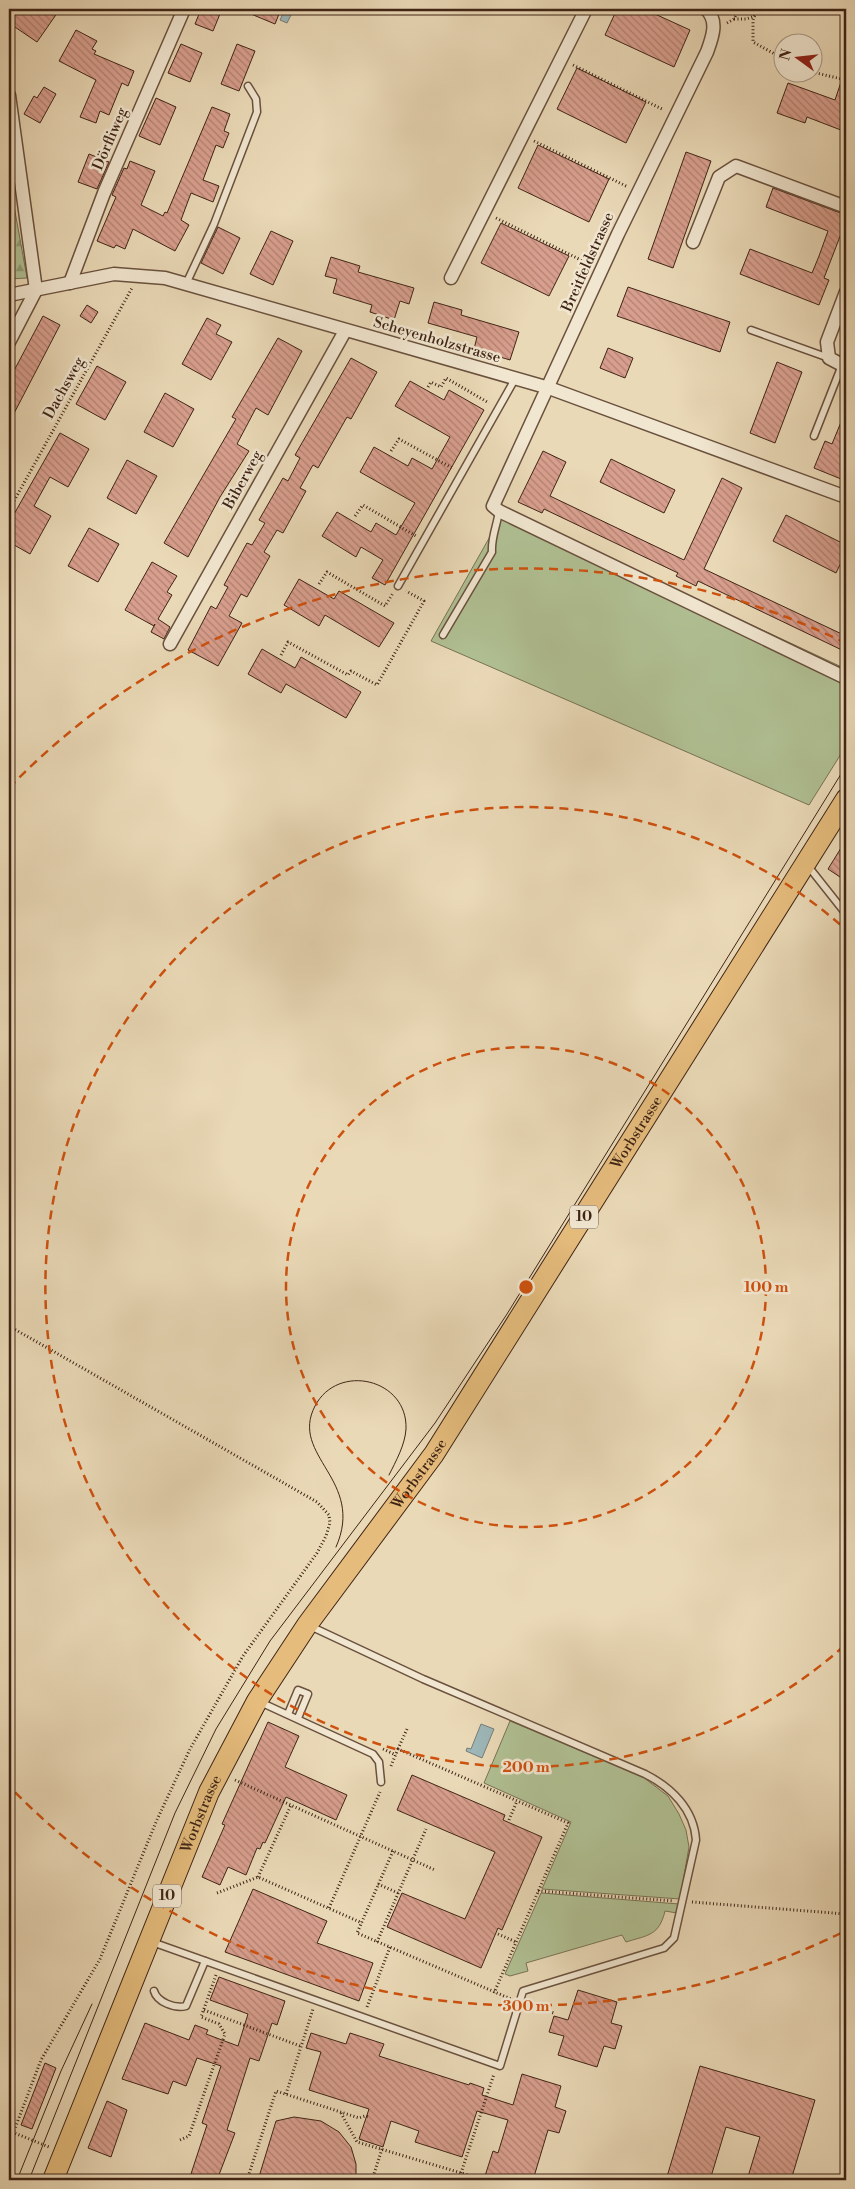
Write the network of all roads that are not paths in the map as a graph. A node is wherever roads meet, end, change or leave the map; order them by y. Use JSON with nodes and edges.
{"nodes":[{"id":1,"x":184,"y":9,"type":"edge"},
{"id":2,"x":586,"y":9,"type":"edge"},
{"id":3,"x":706,"y":9,"type":"edge"},
{"id":4,"x":248,"y":86,"type":"dead end"},
{"id":5,"x":9,"y":95,"type":"edge"},
{"id":6,"x":846,"y":207,"type":"edge"},
{"id":7,"x":694,"y":242,"type":"dead end"},
{"id":8,"x":451,"y":278,"type":"dead end"},
{"id":9,"x":70,"y":284,"type":"junction"},
{"id":10,"x":186,"y":284,"type":"junction"},
{"id":11,"x":36,"y":290,"type":"junction"},
{"id":12,"x":846,"y":292,"type":"edge"},
{"id":13,"x":9,"y":295,"type":"edge"},
{"id":14,"x":751,"y":330,"type":"dead end"},
{"id":15,"x":345,"y":331,"type":"junction"},
{"id":16,"x":9,"y":342,"type":"edge"},
{"id":17,"x":829,"y":358,"type":"junction"},
{"id":18,"x":844,"y":366,"type":"edge"},
{"id":19,"x":515,"y":379,"type":"junction"},
{"id":20,"x":549,"y":388,"type":"junction"},
{"id":21,"x":814,"y":436,"type":"dead end"},
{"id":22,"x":846,"y":497,"type":"edge"},
{"id":23,"x":496,"y":508,"type":"junction"},
{"id":24,"x":398,"y":586,"type":"road end"},
{"id":25,"x":443,"y":636,"type":"dead end"},
{"id":26,"x":170,"y":644,"type":"dead end"},
{"id":27,"x":846,"y":678,"type":"edge"},
{"id":28,"x":846,"y":798,"type":"edge"},
{"id":29,"x":806,"y":864,"type":"junction"},
{"id":30,"x":846,"y":914,"type":"edge"},
{"id":31,"x":307,"y":1625,"type":"junction"},
{"id":32,"x":257,"y":1700,"type":"junction"},
{"id":33,"x":288,"y":1714,"type":"junction"},
{"id":34,"x":298,"y":1718,"type":"junction"},
{"id":35,"x":380,"y":1782,"type":"dead end"},
{"id":36,"x":149,"y":1940,"type":"junction"},
{"id":37,"x":206,"y":1961,"type":"junction"},
{"id":38,"x":154,"y":1991,"type":"dead end"},
{"id":39,"x":53,"y":2180,"type":"edge"}],
"edges":[{"from":1,"to":9,"type":"street","name":"Dörfliweg"},
{"from":2,"to":8,"type":"street"},
{"from":3,"to":20,"type":"street","name":"Breitfeldstrasse"},
{"from":4,"to":10,"type":"lane"},
{"from":5,"to":11,"type":"street"},
{"from":6,"to":7,"type":"street"},
{"from":9,"to":10,"type":"street","name":"Scheyenholzstrasse"},
{"from":9,"to":11,"type":"street","name":"Scheyenholzstrasse"},
{"from":10,"to":15,"type":"street","name":"Scheyenholzstrasse"},
{"from":11,"to":13,"type":"street","name":"Scheyenholzstrasse"},
{"from":11,"to":16,"type":"street"},
{"from":12,"to":17,"type":"street"},
{"from":14,"to":17,"type":"lane"},
{"from":15,"to":19,"type":"street","name":"Scheyenholzstrasse"},
{"from":15,"to":26,"type":"street","name":"Biberweg"},
{"from":17,"to":18,"type":"street"},
{"from":18,"to":21,"type":"lane"},
{"from":19,"to":20,"type":"street","name":"Scheyenholzstrasse"},
{"from":19,"to":24,"type":"lane"},
{"from":20,"to":22,"type":"street","name":"Scheyenholzstrasse"},
{"from":20,"to":23,"type":"street","name":"Breitfeldstrasse"},
{"from":23,"to":25,"type":"lane"},
{"from":23,"to":27,"type":"street"},
{"from":28,"to":29,"type":"main road","name":"Worbstrasse","number":"10"},
{"from":29,"to":30,"type":"lane"},
{"from":29,"to":31,"type":"main road","name":"Worbstrasse","number":"10"},
{"from":31,"to":32,"type":"main road","name":"Worbstrasse","number":"10"},
{"from":31,"to":37,"type":"lane"},
{"from":32,"to":33,"type":"lane"},
{"from":32,"to":36,"type":"main road","name":"Worbstrasse","number":"10"},
{"from":33,"to":34,"type":"lane"},
{"from":33,"to":34,"type":"lane"},
{"from":34,"to":35,"type":"lane"},
{"from":36,"to":37,"type":"lane"},
{"from":36,"to":39,"type":"main road","name":"Worbstrasse","number":"10"},
{"from":37,"to":38,"type":"lane"}]}
